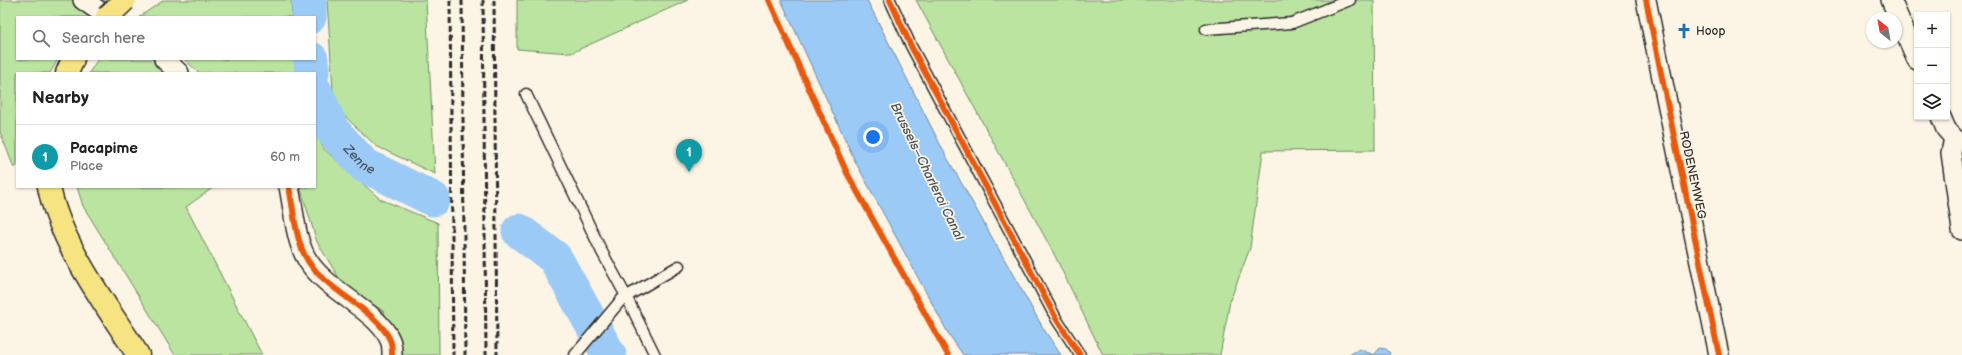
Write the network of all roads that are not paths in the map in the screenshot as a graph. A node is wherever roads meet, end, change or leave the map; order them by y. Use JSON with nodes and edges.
{"nodes":[{"id":1,"x":83,"y":0,"type":"edge"},
{"id":2,"x":125,"y":0,"type":"edge"},
{"id":3,"x":890,"y":0,"type":"edge"},
{"id":4,"x":1350,"y":0,"type":"edge"},
{"id":5,"x":1646,"y":0,"type":"edge"},
{"id":6,"x":1892,"y":0,"type":"edge"},
{"id":7,"x":107,"y":16,"type":"edge"},
{"id":8,"x":109,"y":16,"type":"edge"},
{"id":9,"x":1206,"y":29,"type":"dead end"},
{"id":10,"x":1914,"y":53,"type":"edge"},
{"id":11,"x":73,"y":60,"type":"edge"},
{"id":12,"x":165,"y":60,"type":"edge"},
{"id":13,"x":67,"y":72,"type":"edge"},
{"id":14,"x":178,"y":72,"type":"edge"},
{"id":15,"x":526,"y":94,"type":"dead end"},
{"id":16,"x":1942,"y":120,"type":"edge"},
{"id":17,"x":1958,"y":135,"type":"edge"},
{"id":18,"x":49,"y":188,"type":"edge"},
{"id":19,"x":289,"y":188,"type":"edge"},
{"id":20,"x":1962,"y":230,"type":"edge"},
{"id":21,"x":679,"y":266,"type":"dead end"},
{"id":22,"x":624,"y":297,"type":"junction"},
{"id":23,"x":575,"y":354,"type":"edge"},
{"id":24,"x":138,"y":355,"type":"edge"},
{"id":25,"x":392,"y":355,"type":"edge"},
{"id":26,"x":655,"y":355,"type":"edge"},
{"id":27,"x":1080,"y":355,"type":"edge"},
{"id":28,"x":1719,"y":355,"type":"edge"}],
"edges":[{"from":1,"to":7,"type":"street"},
{"from":2,"to":8,"type":"highway","bridge":true},
{"from":3,"to":27,"type":"lane"},
{"from":4,"to":9,"type":"lane"},
{"from":5,"to":28,"type":"street","name":"RODENEMWEG"},
{"from":6,"to":10,"type":"street"},
{"from":11,"to":13,"type":"highway"},
{"from":12,"to":14,"type":"street"},
{"from":15,"to":22,"type":"lane"},
{"from":16,"to":17,"type":"street"},
{"from":17,"to":20,"type":"street"},
{"from":18,"to":24,"type":"highway"},
{"from":19,"to":25,"type":"street"},
{"from":21,"to":22,"type":"lane"},
{"from":22,"to":23,"type":"lane"},
{"from":22,"to":26,"type":"lane"}]}
